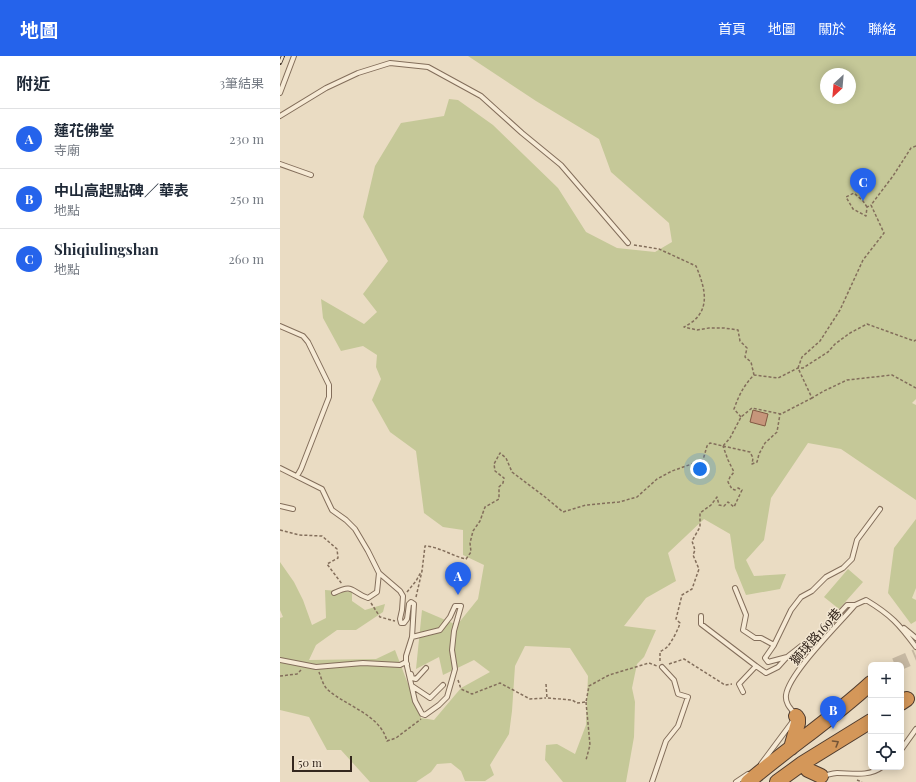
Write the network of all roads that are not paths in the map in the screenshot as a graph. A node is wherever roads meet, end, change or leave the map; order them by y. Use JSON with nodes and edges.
{"nodes":[{"id":1,"x":294,"y":56,"type":"edge"},
{"id":2,"x":280,"y":93,"type":"edge"},
{"id":3,"x":280,"y":116,"type":"edge"},
{"id":4,"x":280,"y":164,"type":"edge"},
{"id":5,"x":311,"y":175,"type":"dead end"},
{"id":6,"x":628,"y":243,"type":"road end"},
{"id":7,"x":280,"y":326,"type":"edge"},
{"id":8,"x":280,"y":468,"type":"edge"},
{"id":9,"x":297,"y":476,"type":"junction"},
{"id":10,"x":280,"y":506,"type":"edge"},
{"id":11,"x":293,"y":509,"type":"dead end"},
{"id":12,"x":880,"y":509,"type":"dead end"},
{"id":13,"x":379,"y":573,"type":"junction"},
{"id":14,"x":735,"y":588,"type":"dead end"},
{"id":15,"x":334,"y":594,"type":"dead end"},
{"id":16,"x":855,"y":605,"type":"junction"},
{"id":17,"x":701,"y":616,"type":"dead end"},
{"id":18,"x":900,"y":625,"type":"junction"},
{"id":19,"x":412,"y":638,"type":"junction"},
{"id":20,"x":916,"y":638,"type":"edge"},
{"id":21,"x":774,"y":645,"type":"junction"},
{"id":22,"x":916,"y":647,"type":"edge"},
{"id":23,"x":787,"y":657,"type":"junction"},
{"id":24,"x":280,"y":660,"type":"edge"},
{"id":25,"x":406,"y":662,"type":"junction"},
{"id":26,"x":756,"y":666,"type":"junction"},
{"id":27,"x":662,"y":667,"type":"road end"},
{"id":28,"x":426,"y":668,"type":"dead end"},
{"id":29,"x":443,"y":685,"type":"dead end"},
{"id":30,"x":412,"y":686,"type":"junction"},
{"id":31,"x":868,"y":686,"type":"edge"},
{"id":32,"x":743,"y":692,"type":"dead end"},
{"id":33,"x":796,"y":716,"type":"junction"},
{"id":34,"x":868,"y":723,"type":"edge"},
{"id":35,"x":916,"y":729,"type":"edge"},
{"id":36,"x":904,"y":746,"type":"edge"},
{"id":37,"x":791,"y":748,"type":"junction"},
{"id":38,"x":807,"y":761,"type":"junction"},
{"id":39,"x":760,"y":765,"type":"dead end"},
{"id":40,"x":878,"y":770,"type":"edge"},
{"id":41,"x":751,"y":776,"type":"edge"},
{"id":42,"x":817,"y":776,"type":"joint"},
{"id":43,"x":652,"y":782,"type":"edge"},
{"id":44,"x":736,"y":782,"type":"edge"},
{"id":45,"x":777,"y":782,"type":"edge"}],
"edges":[{"from":1,"to":2,"type":"lane"},
{"from":3,"to":6,"type":"lane"},
{"from":4,"to":5,"type":"lane"},
{"from":7,"to":9,"type":"lane"},
{"from":8,"to":9,"type":"lane"},
{"from":9,"to":13,"type":"lane"},
{"from":10,"to":11,"type":"lane"},
{"from":12,"to":21,"type":"lane"},
{"from":13,"to":15,"type":"lane"},
{"from":13,"to":19,"type":"lane"},
{"from":14,"to":21,"type":"lane"},
{"from":16,"to":18,"type":"lane","name":"獅球路169巷"},
{"from":16,"to":23,"type":"lane"},
{"from":16,"to":33,"type":"lane","name":"獅球路169巷"},
{"from":17,"to":26,"type":"lane"},
{"from":18,"to":20,"type":"lane"},
{"from":18,"to":22,"type":"lane","name":"獅球路169巷"},
{"from":19,"to":25,"type":"lane"},
{"from":19,"to":30,"type":"lane"},
{"from":21,"to":23,"type":"lane"},
{"from":23,"to":26,"type":"lane"},
{"from":24,"to":25,"type":"lane"},
{"from":25,"to":28,"type":"lane"},
{"from":25,"to":30,"type":"lane"},
{"from":26,"to":32,"type":"lane"},
{"from":27,"to":43,"type":"lane"},
{"from":29,"to":30,"type":"lane"},
{"from":31,"to":37,"type":"highway"},
{"from":33,"to":37,"type":"highway"},
{"from":33,"to":39,"type":"lane"},
{"from":38,"to":34,"type":"highway","one_way":true},
{"from":35,"to":36,"type":"lane"},
{"from":37,"to":38,"type":"highway"},
{"from":37,"to":41,"type":"highway"},
{"from":38,"to":42,"type":"highway"},
{"from":38,"to":45,"type":"highway"},
{"from":40,"to":42,"type":"lane"},
{"from":41,"to":44,"type":"lane"}]}
